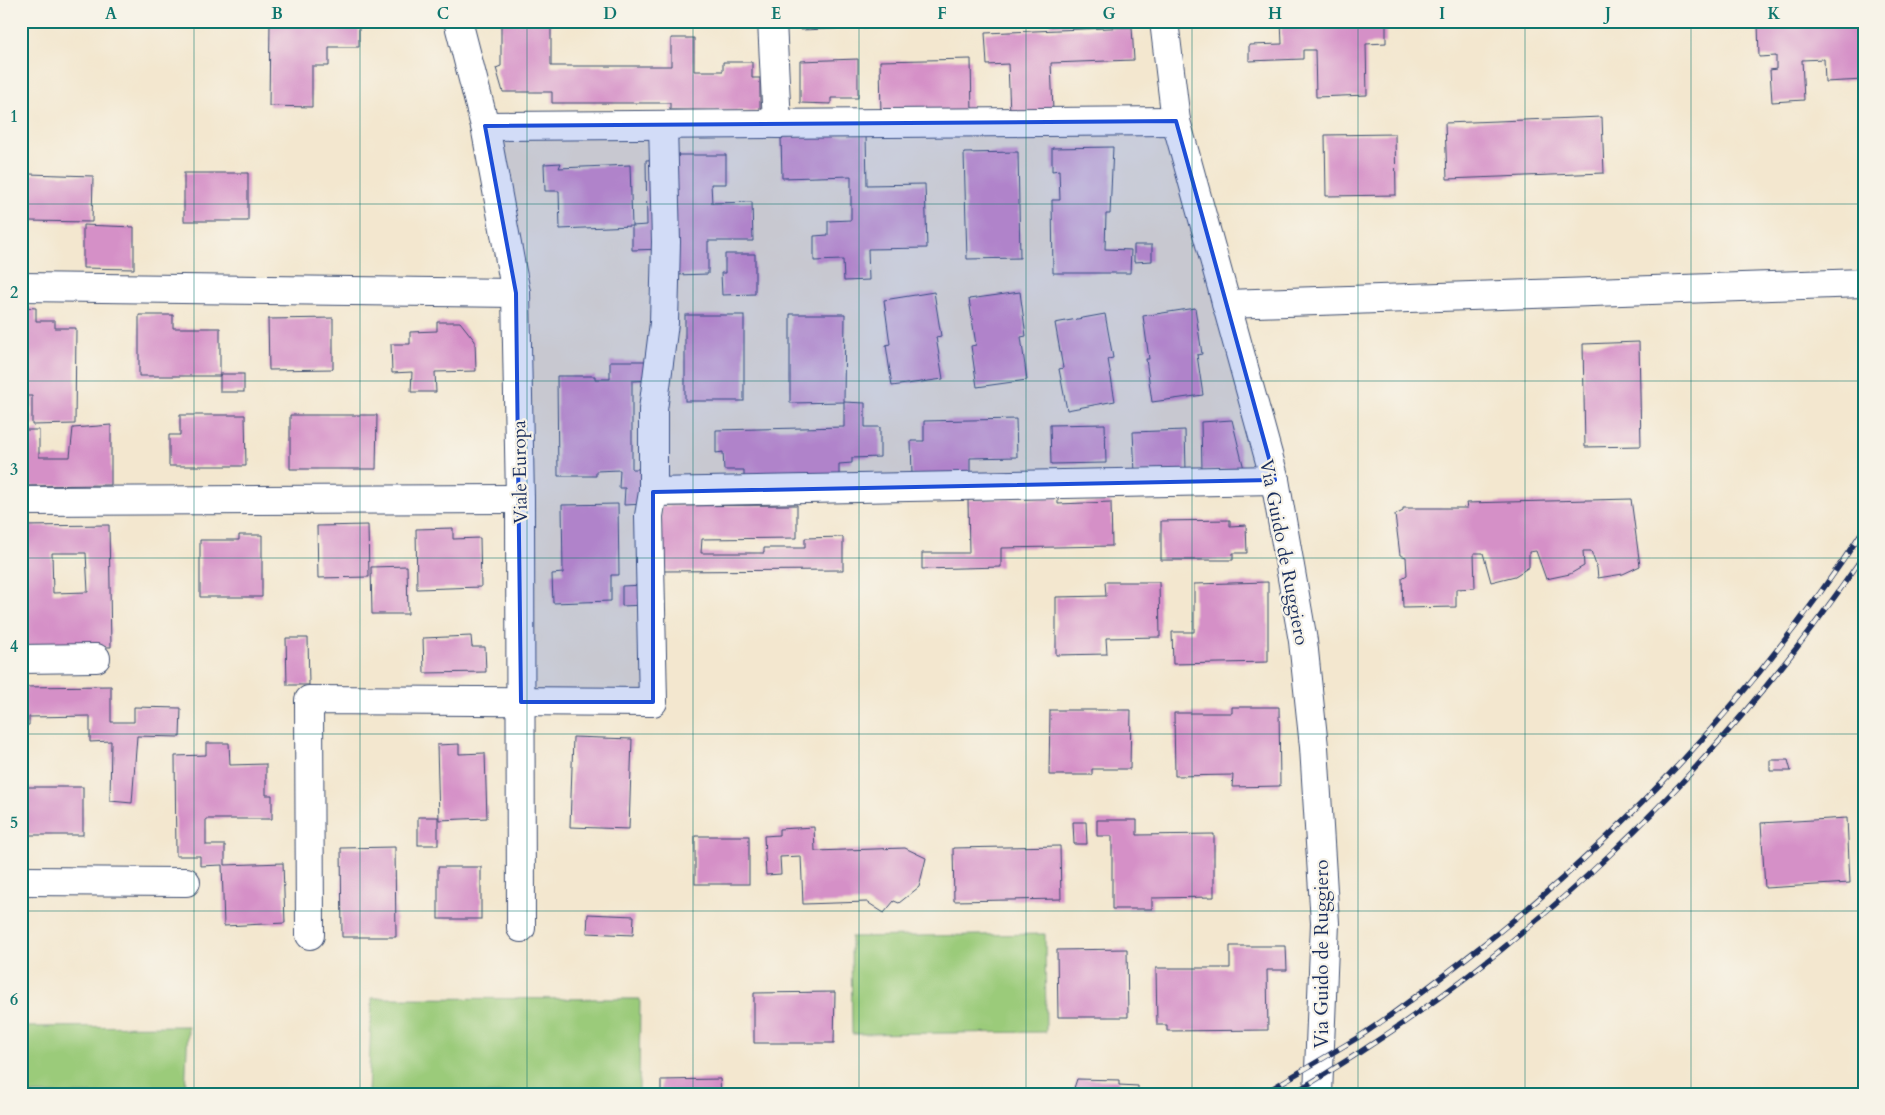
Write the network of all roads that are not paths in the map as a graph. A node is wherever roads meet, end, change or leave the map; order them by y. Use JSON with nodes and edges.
{"nodes":[{"id":1,"x":458,"y":21,"type":"edge"},
{"id":2,"x":772,"y":21,"type":"edge"},
{"id":3,"x":1164,"y":21,"type":"edge"},
{"id":4,"x":1176,"y":121,"type":"junction"},
{"id":5,"x":776,"y":124,"type":"junction"},
{"id":6,"x":663,"y":125,"type":"junction"},
{"id":7,"x":485,"y":126,"type":"junction"},
{"id":8,"x":1864,"y":282,"type":"edge"},
{"id":9,"x":21,"y":287,"type":"edge"},
{"id":10,"x":516,"y":293,"type":"junction"},
{"id":11,"x":1226,"y":304,"type":"junction"},
{"id":12,"x":1275,"y":480,"type":"junction"},
{"id":13,"x":653,"y":492,"type":"junction"},
{"id":14,"x":520,"y":499,"type":"junction"},
{"id":15,"x":21,"y":501,"type":"edge"},
{"id":16,"x":96,"y":658,"type":"dead end"},
{"id":17,"x":21,"y":659,"type":"edge"},
{"id":18,"x":521,"y":702,"type":"junction"},
{"id":19,"x":21,"y":881,"type":"edge"},
{"id":20,"x":186,"y":882,"type":"dead end"},
{"id":21,"x":521,"y":928,"type":"dead end"},
{"id":22,"x":310,"y":935,"type":"dead end"},
{"id":23,"x":1318,"y":1094,"type":"edge"}],
"edges":[{"from":1,"to":7,"type":"street","name":"Viale Europa"},
{"from":2,"to":5,"type":"street"},
{"from":3,"to":4,"type":"street","name":"Via Guido de Ruggiero"},
{"from":4,"to":5,"type":"street"},
{"from":4,"to":11,"type":"street","name":"Via Guido de Ruggiero"},
{"from":5,"to":6,"type":"street"},
{"from":6,"to":7,"type":"street"},
{"from":6,"to":13,"type":"street"},
{"from":7,"to":10,"type":"street","name":"Viale Europa"},
{"from":8,"to":11,"type":"street"},
{"from":9,"to":10,"type":"street"},
{"from":10,"to":14,"type":"street","name":"Viale Europa"},
{"from":11,"to":12,"type":"street","name":"Via Guido de Ruggiero"},
{"from":12,"to":13,"type":"street"},
{"from":12,"to":23,"type":"street","name":"Via Guido de Ruggiero"},
{"from":13,"to":18,"type":"street"},
{"from":14,"to":15,"type":"street"},
{"from":14,"to":18,"type":"street","name":"Viale Europa"},
{"from":16,"to":17,"type":"street"},
{"from":18,"to":21,"type":"street","name":"Viale Europa"},
{"from":18,"to":22,"type":"street"},
{"from":19,"to":20,"type":"street"}]}
